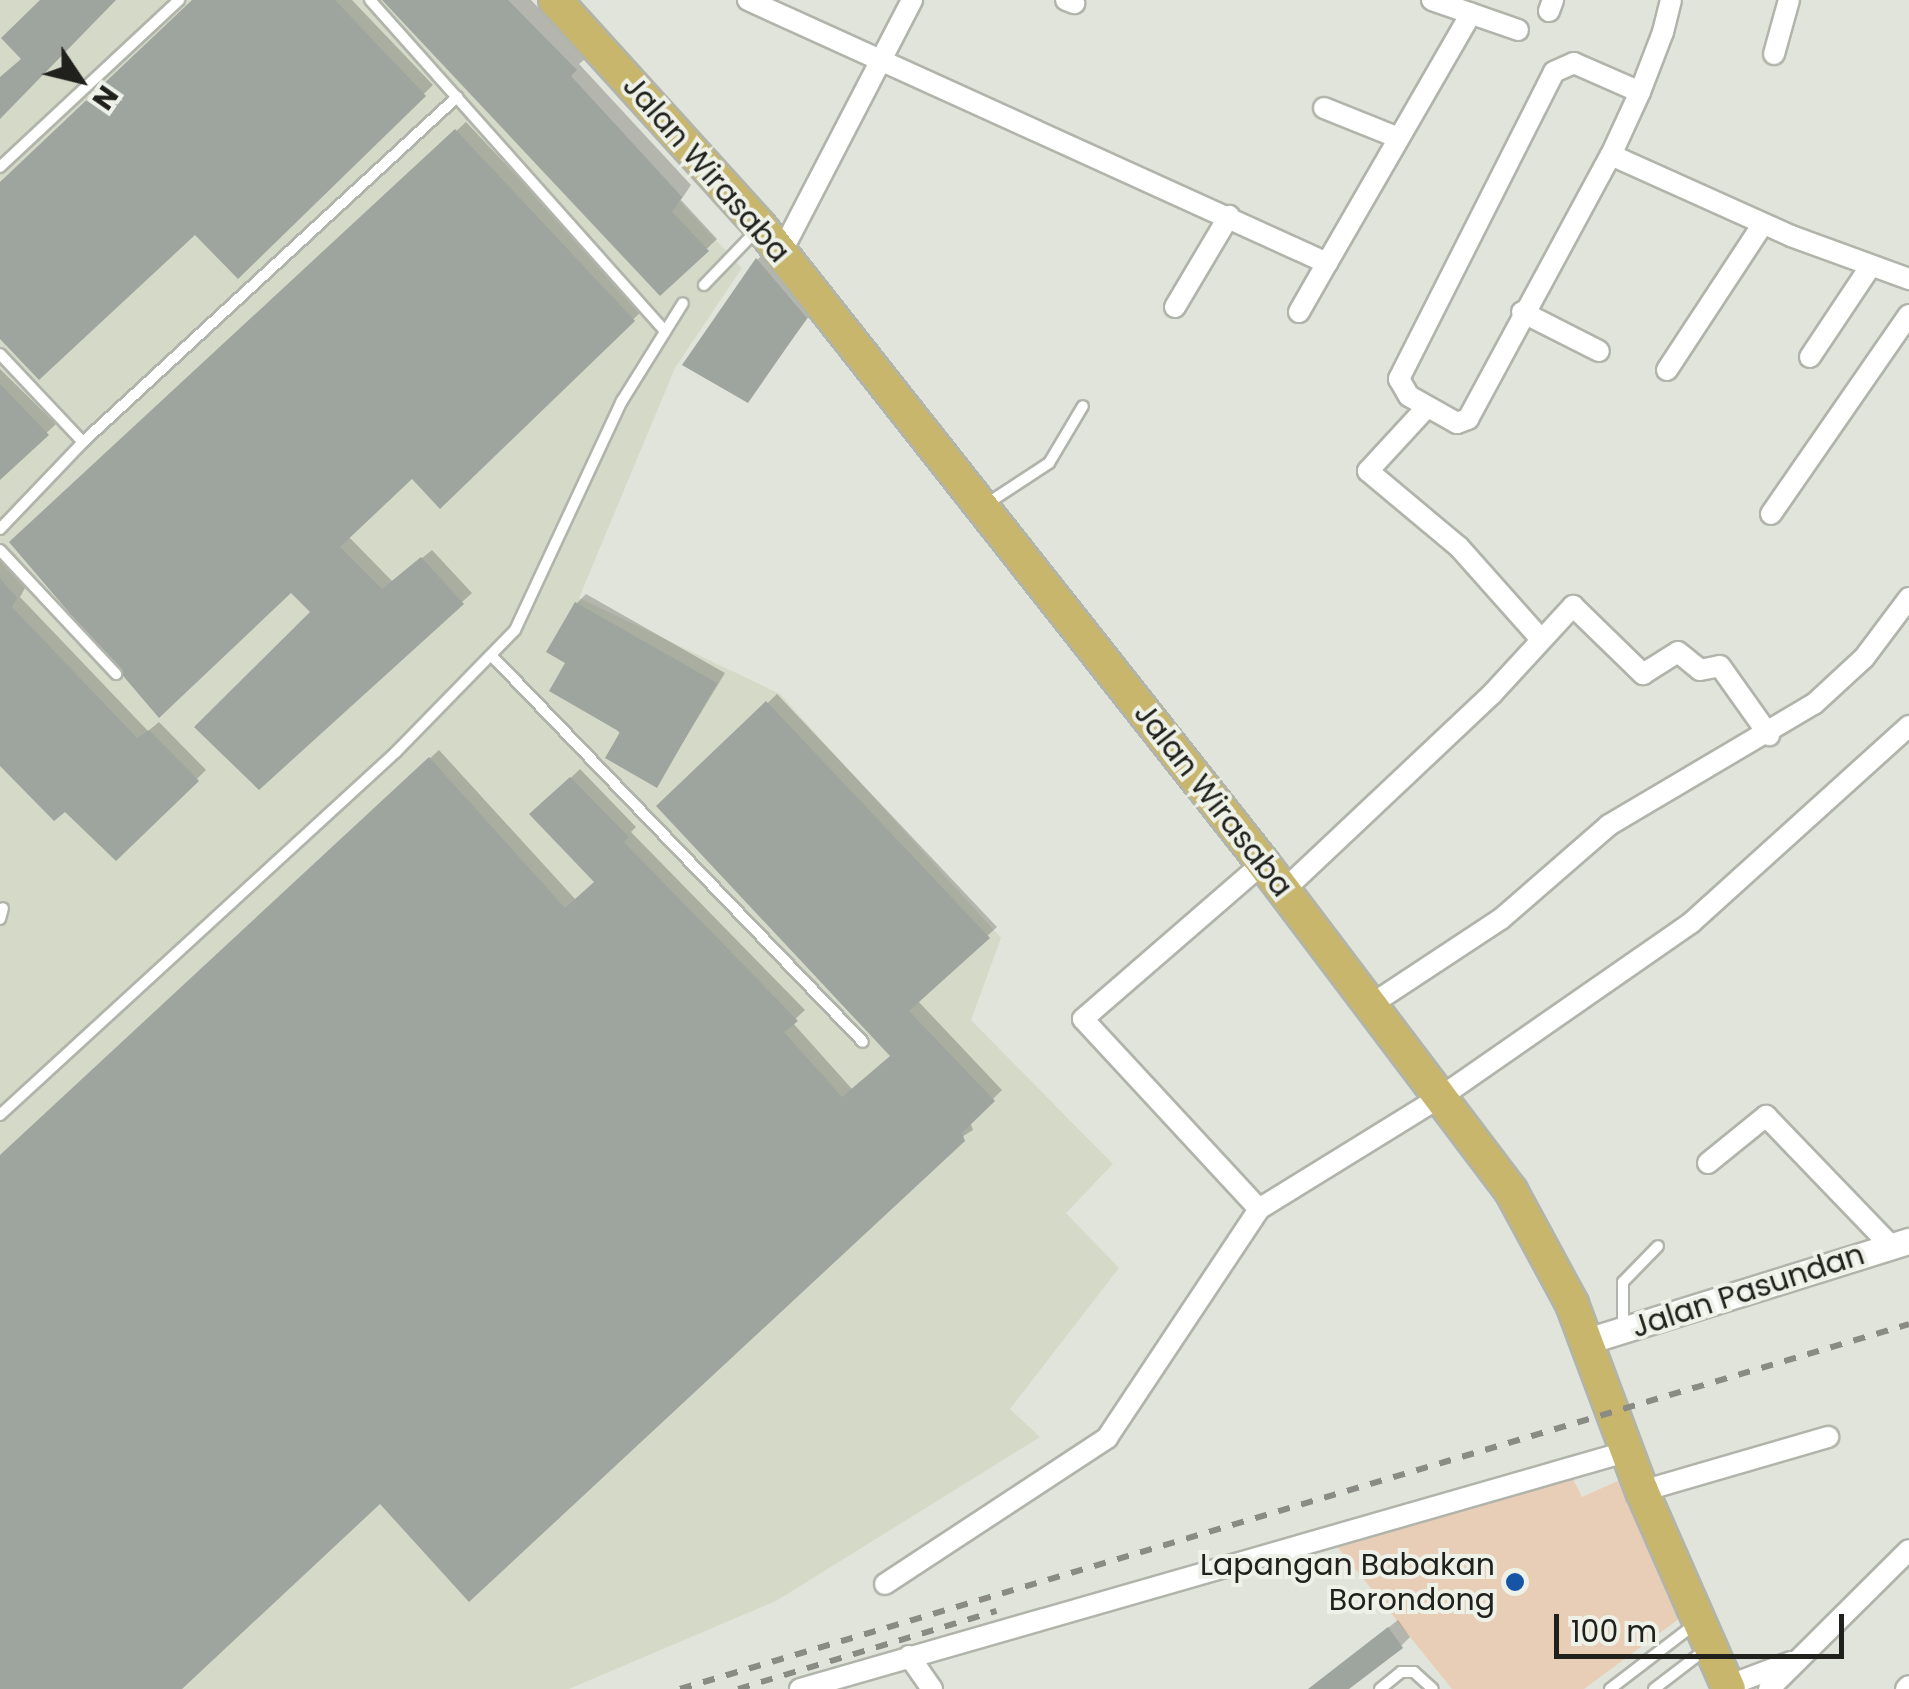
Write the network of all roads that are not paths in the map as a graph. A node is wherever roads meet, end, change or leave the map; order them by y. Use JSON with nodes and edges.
{"nodes":[{"id":1,"x":180,"y":0,"type":"edge"},
{"id":2,"x":370,"y":0,"type":"edge"},
{"id":3,"x":555,"y":0,"type":"edge"},
{"id":4,"x":748,"y":0,"type":"edge"},
{"id":5,"x":912,"y":0,"type":"edge"},
{"id":6,"x":1432,"y":0,"type":"edge"},
{"id":7,"x":1671,"y":0,"type":"edge"},
{"id":8,"x":1789,"y":0,"type":"edge"},
{"id":9,"x":789,"y":9,"type":"edge"},
{"id":10,"x":1471,"y":14,"type":"junction"},
{"id":11,"x":1518,"y":30,"type":"dead end"},
{"id":12,"x":1774,"y":54,"type":"dead end"},
{"id":13,"x":880,"y":61,"type":"junction"},
{"id":14,"x":1640,"y":92,"type":"junction"},
{"id":15,"x":457,"y":97,"type":"junction"},
{"id":16,"x":1324,"y":108,"type":"dead end"},
{"id":17,"x":1396,"y":137,"type":"junction"},
{"id":18,"x":1611,"y":155,"type":"junction"},
{"id":19,"x":0,"y":166,"type":"edge"},
{"id":20,"x":1229,"y":216,"type":"junction"},
{"id":21,"x":1763,"y":224,"type":"junction"},
{"id":22,"x":760,"y":226,"type":"junction"},
{"id":23,"x":781,"y":252,"type":"junction"},
{"id":24,"x":1326,"y":263,"type":"junction"},
{"id":25,"x":1870,"y":267,"type":"junction"},
{"id":26,"x":1909,"y":279,"type":"edge"},
{"id":27,"x":704,"y":285,"type":"dead end"},
{"id":28,"x":683,"y":304,"type":"dead end"},
{"id":29,"x":1175,"y":307,"type":"dead end"},
{"id":30,"x":1299,"y":312,"type":"dead end"},
{"id":31,"x":1522,"y":312,"type":"junction"},
{"id":32,"x":1909,"y":315,"type":"edge"},
{"id":33,"x":665,"y":330,"type":"junction"},
{"id":34,"x":1599,"y":350,"type":"dead end"},
{"id":35,"x":0,"y":354,"type":"edge"},
{"id":36,"x":1810,"y":357,"type":"dead end"},
{"id":37,"x":1667,"y":370,"type":"dead end"},
{"id":38,"x":1084,"y":406,"type":"dead end"},
{"id":39,"x":1427,"y":407,"type":"junction"},
{"id":40,"x":84,"y":442,"type":"junction"},
{"id":41,"x":984,"y":506,"type":"junction"},
{"id":42,"x":1771,"y":514,"type":"dead end"},
{"id":43,"x":0,"y":529,"type":"edge"},
{"id":44,"x":0,"y":550,"type":"edge"},
{"id":45,"x":1909,"y":598,"type":"edge"},
{"id":46,"x":1540,"y":637,"type":"junction"},
{"id":47,"x":492,"y":656,"type":"junction"},
{"id":48,"x":116,"y":674,"type":"dead end"},
{"id":49,"x":1909,"y":726,"type":"edge"},
{"id":50,"x":1770,"y":735,"type":"junction"},
{"id":51,"x":1263,"y":863,"type":"junction"},
{"id":52,"x":1284,"y":890,"type":"junction"},
{"id":53,"x":1372,"y":1004,"type":"junction"},
{"id":54,"x":863,"y":1042,"type":"dead end"},
{"id":55,"x":1442,"y":1096,"type":"junction"},
{"id":56,"x":2,"y":1110,"type":"edge"},
{"id":57,"x":1708,"y":1163,"type":"dead end"},
{"id":58,"x":1259,"y":1208,"type":"junction"},
{"id":59,"x":1900,"y":1243,"type":"edge"},
{"id":60,"x":1658,"y":1246,"type":"dead end"},
{"id":61,"x":1623,"y":1331,"type":"junction"},
{"id":62,"x":1587,"y":1341,"type":"junction"},
{"id":63,"x":1828,"y":1438,"type":"dead end"},
{"id":64,"x":1628,"y":1451,"type":"junction"},
{"id":65,"x":1642,"y":1491,"type":"junction"},
{"id":66,"x":1909,"y":1550,"type":"edge"},
{"id":67,"x":885,"y":1584,"type":"dead end"},
{"id":68,"x":1706,"y":1633,"type":"junction"},
{"id":69,"x":909,"y":1656,"type":"junction"},
{"id":70,"x":1798,"y":1659,"type":"junction"},
{"id":71,"x":1728,"y":1687,"type":"edge"},
{"id":72,"x":800,"y":1689,"type":"edge"},
{"id":73,"x":932,"y":1689,"type":"edge"},
{"id":74,"x":1380,"y":1689,"type":"edge"},
{"id":75,"x":1434,"y":1689,"type":"edge"},
{"id":76,"x":1610,"y":1689,"type":"edge"},
{"id":77,"x":1654,"y":1689,"type":"edge"},
{"id":78,"x":1769,"y":1689,"type":"edge"}],
"edges":[{"from":1,"to":19,"type":"lane"},
{"from":2,"to":15,"type":"lane"},
{"from":3,"to":22,"type":"main road","name":"Jalan Wirasaba"},
{"from":4,"to":9,"type":"street"},
{"from":5,"to":13,"type":"street"},
{"from":6,"to":10,"type":"street"},
{"from":7,"to":14,"type":"street"},
{"from":8,"to":12,"type":"street"},
{"from":9,"to":13,"type":"street"},
{"from":10,"to":11,"type":"street"},
{"from":10,"to":17,"type":"street"},
{"from":13,"to":20,"type":"street"},
{"from":13,"to":23,"type":"street"},
{"from":14,"to":18,"type":"street"},
{"from":14,"to":39,"type":"street"},
{"from":15,"to":33,"type":"lane"},
{"from":15,"to":40,"type":"lane"},
{"from":16,"to":17,"type":"street"},
{"from":17,"to":24,"type":"street"},
{"from":18,"to":21,"type":"street"},
{"from":18,"to":31,"type":"street"},
{"from":20,"to":24,"type":"street"},
{"from":20,"to":29,"type":"street"},
{"from":21,"to":25,"type":"street"},
{"from":21,"to":37,"type":"street"},
{"from":22,"to":23,"type":"main road","name":"Jalan Wirasaba"},
{"from":22,"to":27,"type":"lane"},
{"from":23,"to":41,"type":"main road","name":"Jalan Wirasaba"},
{"from":24,"to":30,"type":"street"},
{"from":25,"to":26,"type":"street"},
{"from":25,"to":36,"type":"street"},
{"from":28,"to":33,"type":"lane"},
{"from":31,"to":34,"type":"street"},
{"from":31,"to":39,"type":"street"},
{"from":32,"to":42,"type":"street"},
{"from":33,"to":47,"type":"lane"},
{"from":35,"to":40,"type":"lane"},
{"from":38,"to":41,"type":"lane"},
{"from":39,"to":46,"type":"street"},
{"from":40,"to":43,"type":"lane"},
{"from":41,"to":51,"type":"main road","name":"Jalan Wirasaba"},
{"from":44,"to":48,"type":"lane"},
{"from":45,"to":50,"type":"street"},
{"from":46,"to":50,"type":"street"},
{"from":46,"to":52,"type":"street"},
{"from":47,"to":54,"type":"lane"},
{"from":47,"to":56,"type":"lane"},
{"from":49,"to":55,"type":"street"},
{"from":50,"to":53,"type":"street"},
{"from":51,"to":52,"type":"main road","name":"Jalan Wirasaba"},
{"from":51,"to":58,"type":"street"},
{"from":52,"to":53,"type":"main road","name":"Jalan Wirasaba"},
{"from":53,"to":55,"type":"main road","name":"Jalan Wirasaba"},
{"from":55,"to":58,"type":"street"},
{"from":55,"to":62,"type":"main road","name":"Jalan Wirasaba"},
{"from":57,"to":59,"type":"street"},
{"from":58,"to":67,"type":"street"},
{"from":59,"to":61,"type":"street","name":"Jalan Pasundan"},
{"from":60,"to":61,"type":"lane"},
{"from":61,"to":62,"type":"street","name":"Jalan Pasundan"},
{"from":62,"to":64,"type":"main road","name":"Jalan Wirasaba"},
{"from":63,"to":65,"type":"street"},
{"from":64,"to":65,"type":"main road","name":"Jalan Wirasaba"},
{"from":64,"to":69,"type":"street"},
{"from":65,"to":68,"type":"main road","name":"Jalan Wirasaba"},
{"from":66,"to":70,"type":"street"},
{"from":68,"to":71,"type":"main road","name":"Jalan Wirasaba"},
{"from":68,"to":76,"type":"lane"},
{"from":68,"to":77,"type":"lane"},
{"from":69,"to":72,"type":"street"},
{"from":69,"to":73,"type":"street"},
{"from":70,"to":71,"type":"street"},
{"from":70,"to":78,"type":"street"},
{"from":74,"to":75,"type":"lane"}]}
